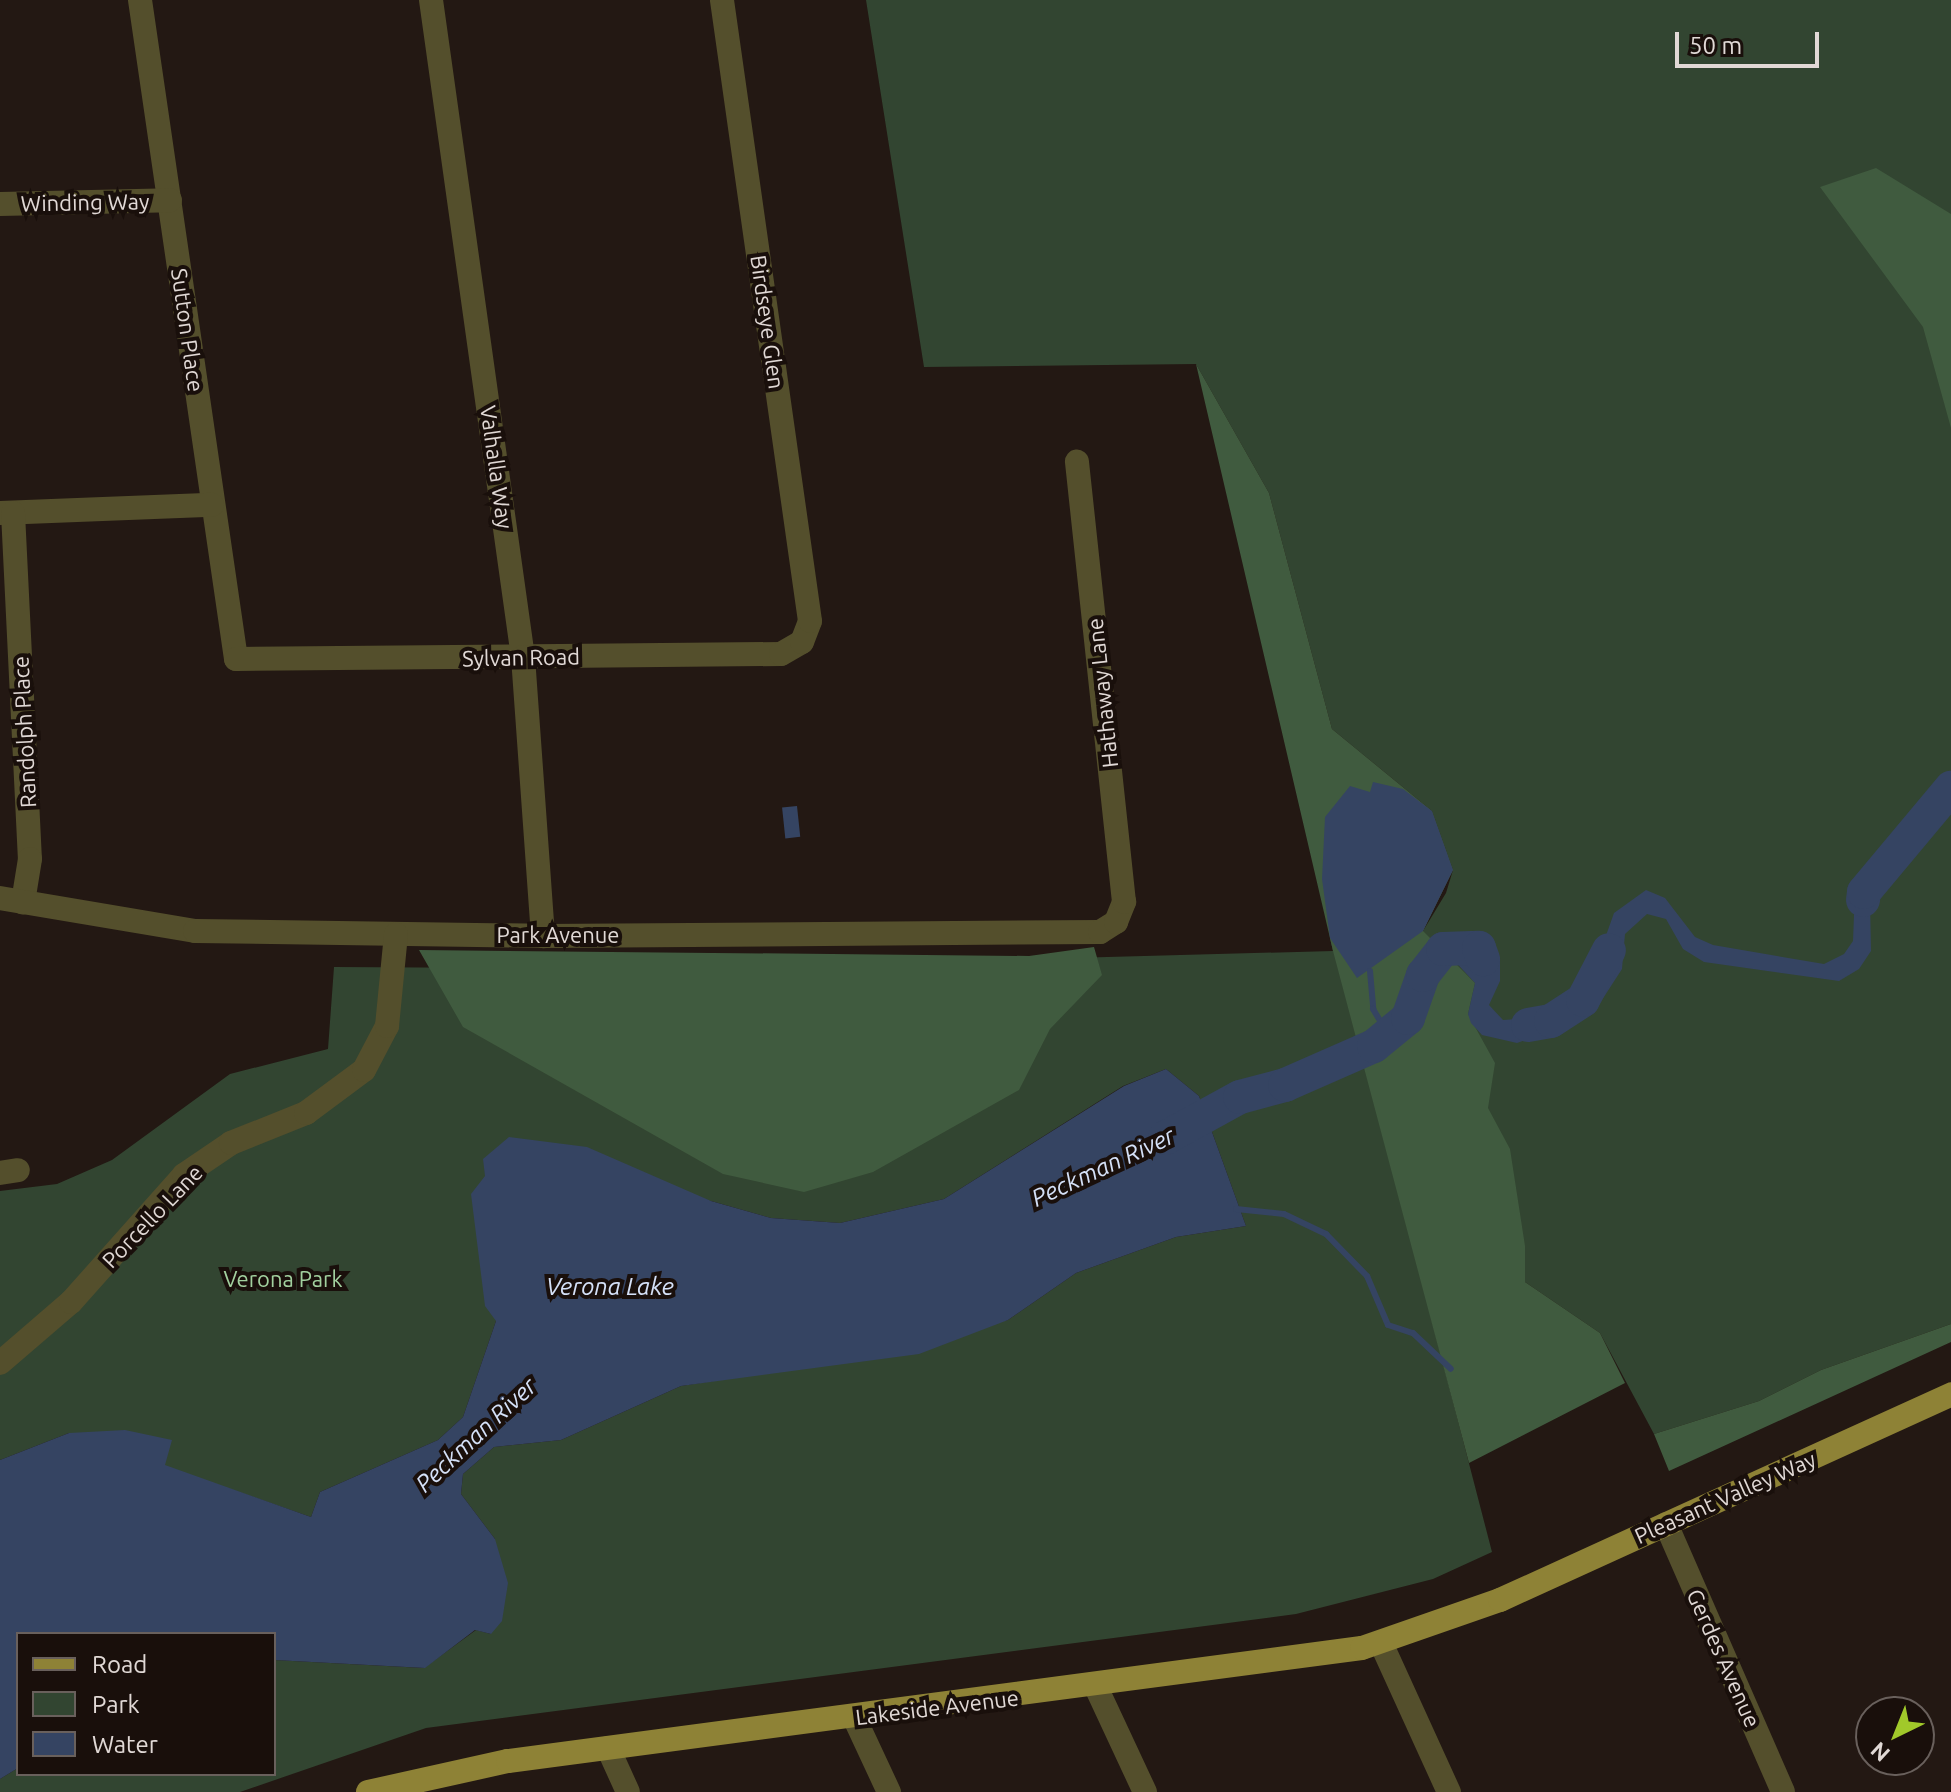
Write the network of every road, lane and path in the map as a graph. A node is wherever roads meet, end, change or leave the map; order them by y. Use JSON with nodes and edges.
{"nodes":[{"id":1,"x":140,"y":0,"type":"edge"},
{"id":2,"x":431,"y":0,"type":"edge"},
{"id":3,"x":722,"y":0,"type":"edge"},
{"id":4,"x":170,"y":200,"type":"junction"},
{"id":5,"x":0,"y":204,"type":"edge"},
{"id":6,"x":1077,"y":461,"type":"dead end"},
{"id":7,"x":212,"y":505,"type":"junction"},
{"id":8,"x":7,"y":513,"type":"edge"},
{"id":9,"x":802,"y":642,"type":"joint"},
{"id":10,"x":523,"y":657,"type":"junction"},
{"id":11,"x":236,"y":659,"type":"joint"},
{"id":12,"x":11,"y":900,"type":"edge"},
{"id":13,"x":1116,"y":922,"type":"joint"},
{"id":14,"x":396,"y":934,"type":"junction"},
{"id":15,"x":543,"y":936,"type":"junction"},
{"id":16,"x":0,"y":1363,"type":"edge"},
{"id":17,"x":1950,"y":1398,"type":"edge"},
{"id":18,"x":1666,"y":1524,"type":"junction"},
{"id":19,"x":1500,"y":1600,"type":"joint"},
{"id":20,"x":1381,"y":1643,"type":"junction"},
{"id":21,"x":1096,"y":1687,"type":"junction"},
{"id":22,"x":854,"y":1717,"type":"junction"},
{"id":23,"x":608,"y":1748,"type":"junction"},
{"id":24,"x":374,"y":1791,"type":"edge"},
{"id":25,"x":628,"y":1792,"type":"edge"},
{"id":26,"x":889,"y":1792,"type":"edge"},
{"id":27,"x":1145,"y":1792,"type":"edge"},
{"id":28,"x":1449,"y":1792,"type":"edge"},
{"id":29,"x":1783,"y":1792,"type":"edge"}],
"edges":[{"from":1,"to":4,"type":"street","name":"Sutton Place"},
{"from":2,"to":10,"type":"street","name":"Valhalla Way"},
{"from":3,"to":9,"type":"street","name":"Birdseye Glen"},
{"from":4,"to":5,"type":"street","name":"Winding Way"},
{"from":4,"to":7,"type":"street","name":"Sutton Place"},
{"from":6,"to":13,"type":"street","name":"Hathaway Lane"},
{"from":7,"to":8,"type":"street"},
{"from":7,"to":11,"type":"street","name":"Sutton Place"},
{"from":8,"to":12,"type":"street","name":"Randolph Place"},
{"from":9,"to":10,"type":"street","name":"Sylvan Road"},
{"from":10,"to":11,"type":"street","name":"Sylvan Road"},
{"from":10,"to":15,"type":"street","name":"Valhalla Way"},
{"from":12,"to":14,"type":"street","name":"Park Avenue"},
{"from":13,"to":15,"type":"street","name":"Park Avenue"},
{"from":14,"to":15,"type":"street","name":"Park Avenue"},
{"from":14,"to":16,"type":"street","name":"Porcello Lane"},
{"from":17,"to":18,"type":"main road","name":"Pleasant Valley Way"},
{"from":18,"to":19,"type":"main road","name":"Pleasant Valley Way"},
{"from":18,"to":29,"type":"street","name":"Gerdes Avenue"},
{"from":19,"to":20,"type":"main road","name":"Lakeside Avenue"},
{"from":20,"to":21,"type":"main road","name":"Lakeside Avenue"},
{"from":20,"to":28,"type":"street"},
{"from":21,"to":22,"type":"main road","name":"Lakeside Avenue"},
{"from":21,"to":27,"type":"street"},
{"from":22,"to":23,"type":"main road","name":"Lakeside Avenue"},
{"from":22,"to":26,"type":"street"},
{"from":23,"to":24,"type":"main road","name":"Lakeside Avenue"},
{"from":23,"to":25,"type":"street"}]}
